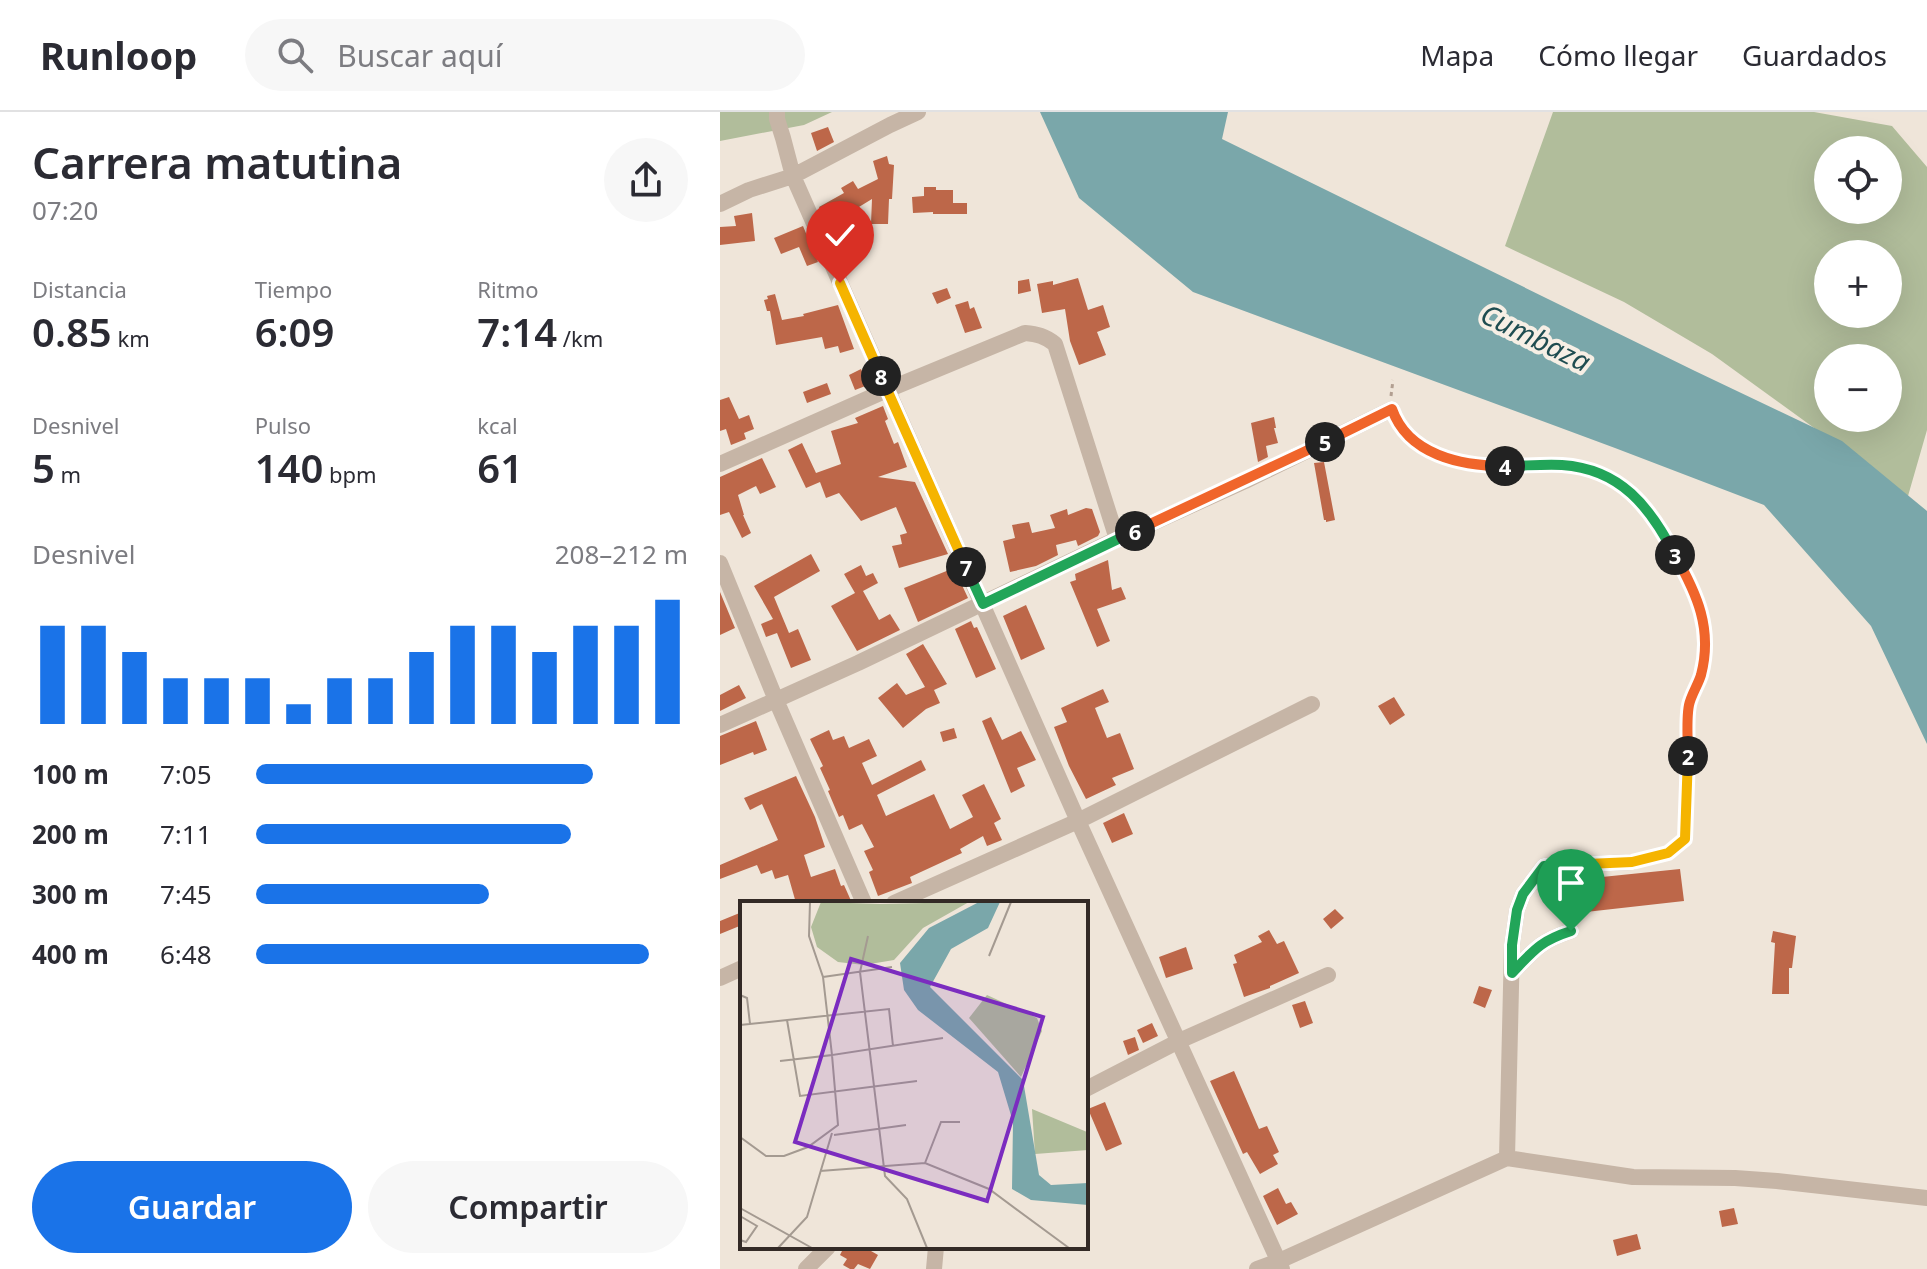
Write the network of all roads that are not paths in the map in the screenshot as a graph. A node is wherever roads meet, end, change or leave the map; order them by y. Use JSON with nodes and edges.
{"nodes":[{"id":1,"x":777,"y":112,"type":"edge"},
{"id":2,"x":918,"y":112,"type":"edge"},
{"id":3,"x":793,"y":176,"type":"junction"},
{"id":4,"x":720,"y":204,"type":"edge"},
{"id":5,"x":887,"y":390,"type":"junction"},
{"id":6,"x":1392,"y":409,"type":"road end"},
{"id":7,"x":720,"y":464,"type":"edge"},
{"id":8,"x":1117,"y":539,"type":"junction"},
{"id":9,"x":720,"y":563,"type":"edge"},
{"id":10,"x":983,"y":604,"type":"junction"},
{"id":11,"x":776,"y":700,"type":"junction"},
{"id":12,"x":1312,"y":704,"type":"dead end"},
{"id":13,"x":720,"y":725,"type":"edge"},
{"id":14,"x":1078,"y":821,"type":"junction"},
{"id":15,"x":1632,"y":862,"type":"road end"},
{"id":16,"x":863,"y":901,"type":"edge"},
{"id":17,"x":898,"y":901,"type":"edge"},
{"id":18,"x":1571,"y":931,"type":"dead end"},
{"id":19,"x":740,"y":969,"type":"edge"},
{"id":20,"x":1512,"y":973,"type":"junction"},
{"id":21,"x":1328,"y":975,"type":"dead end"},
{"id":22,"x":720,"y":978,"type":"edge"},
{"id":23,"x":1179,"y":1041,"type":"junction"},
{"id":24,"x":1088,"y":1088,"type":"edge"},
{"id":25,"x":1507,"y":1158,"type":"junction"},
{"id":26,"x":1927,"y":1198,"type":"edge"},
{"id":27,"x":826,"y":1249,"type":"edge"},
{"id":28,"x":936,"y":1249,"type":"edge"},
{"id":29,"x":1280,"y":1265,"type":"edge"},
{"id":30,"x":806,"y":1269,"type":"edge"},
{"id":31,"x":934,"y":1269,"type":"edge"},
{"id":32,"x":1257,"y":1269,"type":"edge"}],
"edges":[{"from":1,"to":3,"type":"street"},
{"from":2,"to":3,"type":"street"},
{"from":3,"to":4,"type":"street"},
{"from":3,"to":5,"type":"street"},
{"from":5,"to":7,"type":"street"},
{"from":5,"to":8,"type":"street"},
{"from":5,"to":10,"type":"street"},
{"from":6,"to":8,"type":"street"},
{"from":8,"to":10,"type":"street"},
{"from":9,"to":11,"type":"street"},
{"from":10,"to":11,"type":"street"},
{"from":10,"to":14,"type":"street"},
{"from":11,"to":13,"type":"street"},
{"from":11,"to":16,"type":"street"},
{"from":12,"to":14,"type":"street"},
{"from":14,"to":17,"type":"street"},
{"from":14,"to":23,"type":"street"},
{"from":15,"to":20,"type":"street"},
{"from":18,"to":20,"type":"street"},
{"from":19,"to":22,"type":"street"},
{"from":20,"to":25,"type":"street"},
{"from":21,"to":23,"type":"street"},
{"from":23,"to":24,"type":"street"},
{"from":23,"to":29,"type":"street"},
{"from":25,"to":26,"type":"street"},
{"from":25,"to":29,"type":"street"},
{"from":27,"to":30,"type":"street"},
{"from":28,"to":31,"type":"street"},
{"from":29,"to":32,"type":"street"}]}
